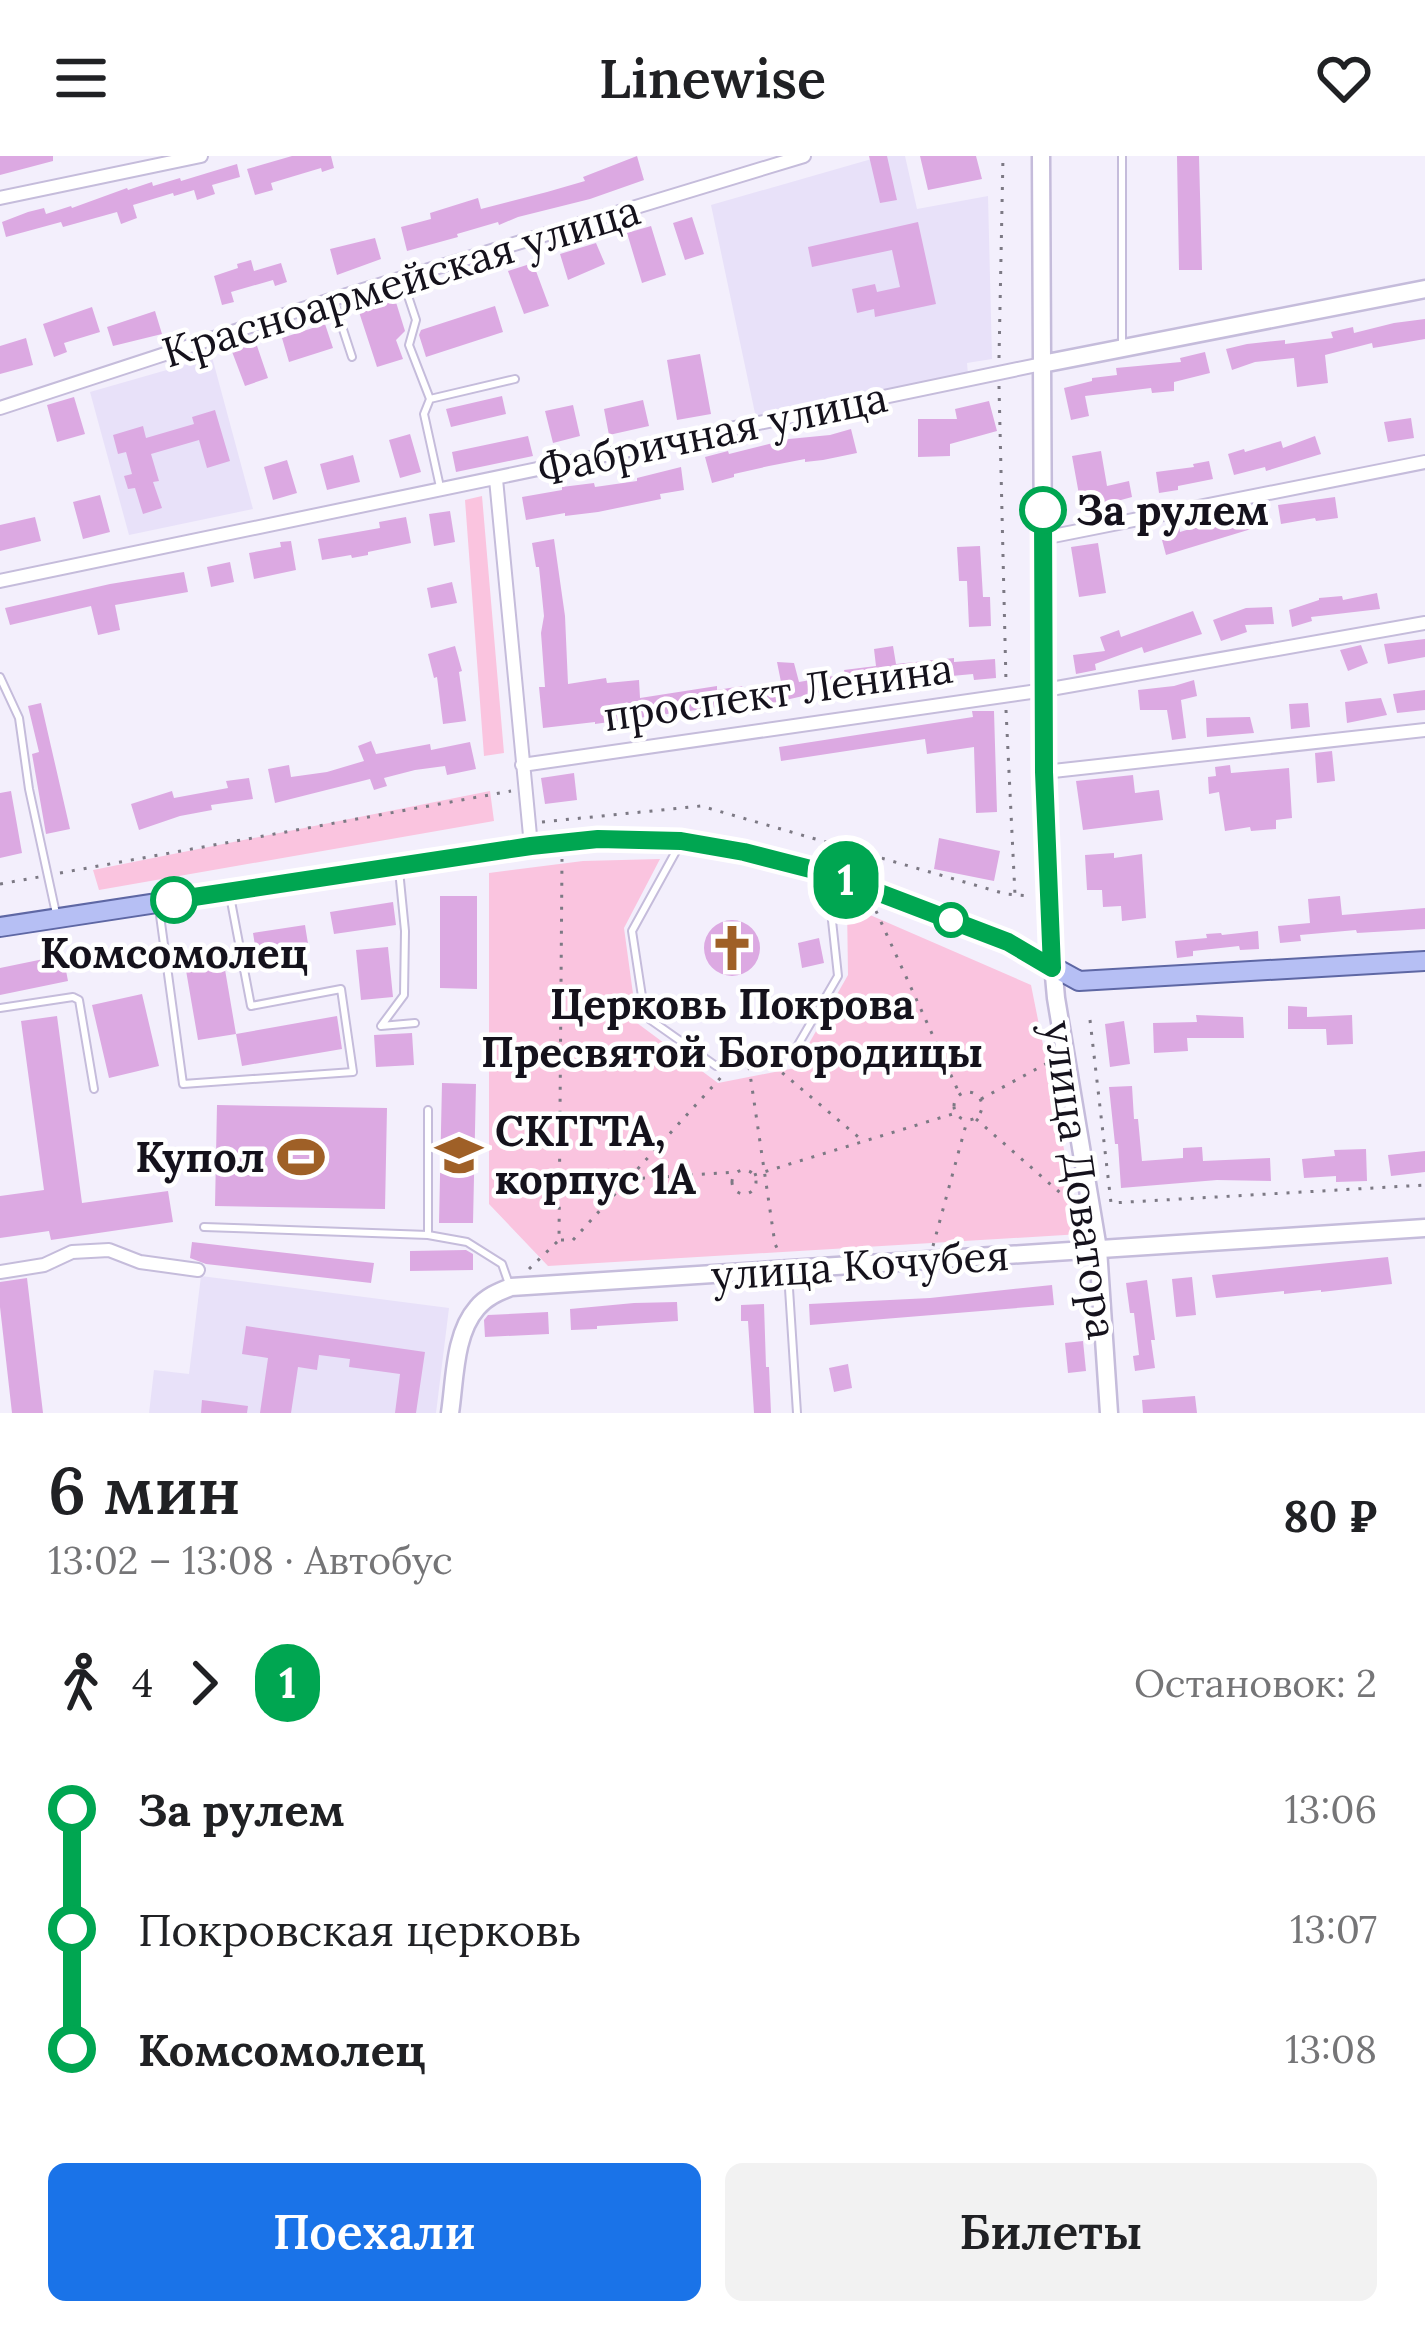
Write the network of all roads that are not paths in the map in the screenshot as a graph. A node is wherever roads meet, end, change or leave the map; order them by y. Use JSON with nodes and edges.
{"nodes":[{"id":1,"x":201,"y":156,"type":"edge"},
{"id":2,"x":804,"y":156,"type":"edge"},
{"id":3,"x":1041,"y":156,"type":"edge"},
{"id":4,"x":1122,"y":156,"type":"edge"},
{"id":5,"x":0,"y":198,"type":"edge"},
{"id":6,"x":402,"y":278,"type":"junction"},
{"id":7,"x":1425,"y":289,"type":"edge"},
{"id":8,"x":333,"y":299,"type":"junction"},
{"id":9,"x":1121,"y":348,"type":"junction"},
{"id":10,"x":352,"y":357,"type":"dead end"},
{"id":11,"x":1042,"y":364,"type":"junction"},
{"id":12,"x":515,"y":379,"type":"dead end"},
{"id":13,"x":430,"y":399,"type":"junction"},
{"id":14,"x":0,"y":408,"type":"edge"},
{"id":15,"x":1425,"y":462,"type":"edge"},
{"id":16,"x":496,"y":479,"type":"junction"},
{"id":17,"x":440,"y":490,"type":"junction"},
{"id":18,"x":1043,"y":538,"type":"junction"},
{"id":19,"x":0,"y":581,"type":"edge"},
{"id":20,"x":1425,"y":623,"type":"edge"},
{"id":21,"x":0,"y":677,"type":"edge"},
{"id":22,"x":1045,"y":690,"type":"junction"},
{"id":23,"x":1425,"y":730,"type":"edge"},
{"id":24,"x":522,"y":765,"type":"junction"},
{"id":25,"x":1044,"y":772,"type":"junction"},
{"id":26,"x":681,"y":841,"type":"junction"},
{"id":27,"x":531,"y":846,"type":"junction"},
{"id":28,"x":399,"y":866,"type":"junction"},
{"id":29,"x":838,"y":877,"type":"junction"},
{"id":30,"x":230,"y":892,"type":"junction"},
{"id":31,"x":158,"y":902,"type":"junction"},
{"id":32,"x":57,"y":918,"type":"junction"},
{"id":33,"x":0,"y":927,"type":"edge"},
{"id":34,"x":1425,"y":962,"type":"edge"},
{"id":35,"x":1052,"y":968,"type":"junction"},
{"id":36,"x":0,"y":1008,"type":"edge"},
{"id":37,"x":415,"y":1023,"type":"dead end"},
{"id":38,"x":94,"y":1089,"type":"dead end"},
{"id":39,"x":428,"y":1110,"type":"dead end"},
{"id":40,"x":204,"y":1227,"type":"dead end"},
{"id":41,"x":1425,"y":1228,"type":"edge"},
{"id":42,"x":428,"y":1235,"type":"junction"},
{"id":43,"x":1098,"y":1249,"type":"junction"},
{"id":44,"x":198,"y":1270,"type":"dead end"},
{"id":45,"x":788,"y":1270,"type":"junction"},
{"id":46,"x":0,"y":1272,"type":"edge"},
{"id":47,"x":511,"y":1287,"type":"junction"},
{"id":48,"x":450,"y":1413,"type":"edge"},
{"id":49,"x":797,"y":1413,"type":"edge"},
{"id":50,"x":1109,"y":1413,"type":"edge"}],
"edges":[{"from":1,"to":5,"type":"street"},
{"from":2,"to":6,"type":"street","name":"Красноармейская улица"},
{"from":3,"to":11,"type":"street","name":"улица Доватора"},
{"from":4,"to":9,"type":"lane"},
{"from":6,"to":8,"type":"street","name":"Красноармейская улица"},
{"from":6,"to":13,"type":"lane"},
{"from":7,"to":9,"type":"street","name":"Фабричная улица"},
{"from":8,"to":10,"type":"lane"},
{"from":8,"to":14,"type":"street","name":"Красноармейская улица"},
{"from":9,"to":11,"type":"street","name":"Фабричная улица"},
{"from":11,"to":16,"type":"street","name":"Фабричная улица"},
{"from":11,"to":18,"type":"street","name":"улица Доватора"},
{"from":12,"to":13,"type":"lane"},
{"from":13,"to":17,"type":"lane"},
{"from":15,"to":18,"type":"street"},
{"from":16,"to":17,"type":"street","name":"Фабричная улица"},
{"from":16,"to":24,"type":"street"},
{"from":17,"to":19,"type":"street","name":"Фабричная улица"},
{"from":18,"to":22,"type":"street","name":"улица Доватора"},
{"from":20,"to":22,"type":"street","name":"проспект Ленина"},
{"from":21,"to":32,"type":"lane"},
{"from":22,"to":24,"type":"street","name":"проспект Ленина"},
{"from":22,"to":25,"type":"street","name":"улица Доватора"},
{"from":23,"to":25,"type":"street"},
{"from":24,"to":27,"type":"street"},
{"from":25,"to":35,"type":"street","name":"улица Доватора"},
{"from":26,"to":27,"type":"main road"},
{"from":26,"to":29,"type":"main road"},
{"from":26,"to":29,"type":"lane"},
{"from":27,"to":28,"type":"main road"},
{"from":28,"to":30,"type":"main road"},
{"from":28,"to":37,"type":"lane"},
{"from":29,"to":35,"type":"main road"},
{"from":30,"to":31,"type":"main road"},
{"from":30,"to":31,"type":"lane"},
{"from":31,"to":32,"type":"main road"},
{"from":32,"to":33,"type":"main road"},
{"from":34,"to":35,"type":"main road"},
{"from":35,"to":43,"type":"street","name":"улица Доватора"},
{"from":36,"to":38,"type":"lane"},
{"from":39,"to":42,"type":"lane"},
{"from":40,"to":42,"type":"lane"},
{"from":41,"to":43,"type":"street","name":"улица Кочубея"},
{"from":42,"to":47,"type":"lane"},
{"from":43,"to":45,"type":"street","name":"улица Кочубея"},
{"from":43,"to":50,"type":"street","name":"улица Доватора"},
{"from":44,"to":46,"type":"street"},
{"from":45,"to":47,"type":"street","name":"улица Кочубея"},
{"from":45,"to":49,"type":"lane"},
{"from":47,"to":48,"type":"street"}]}
